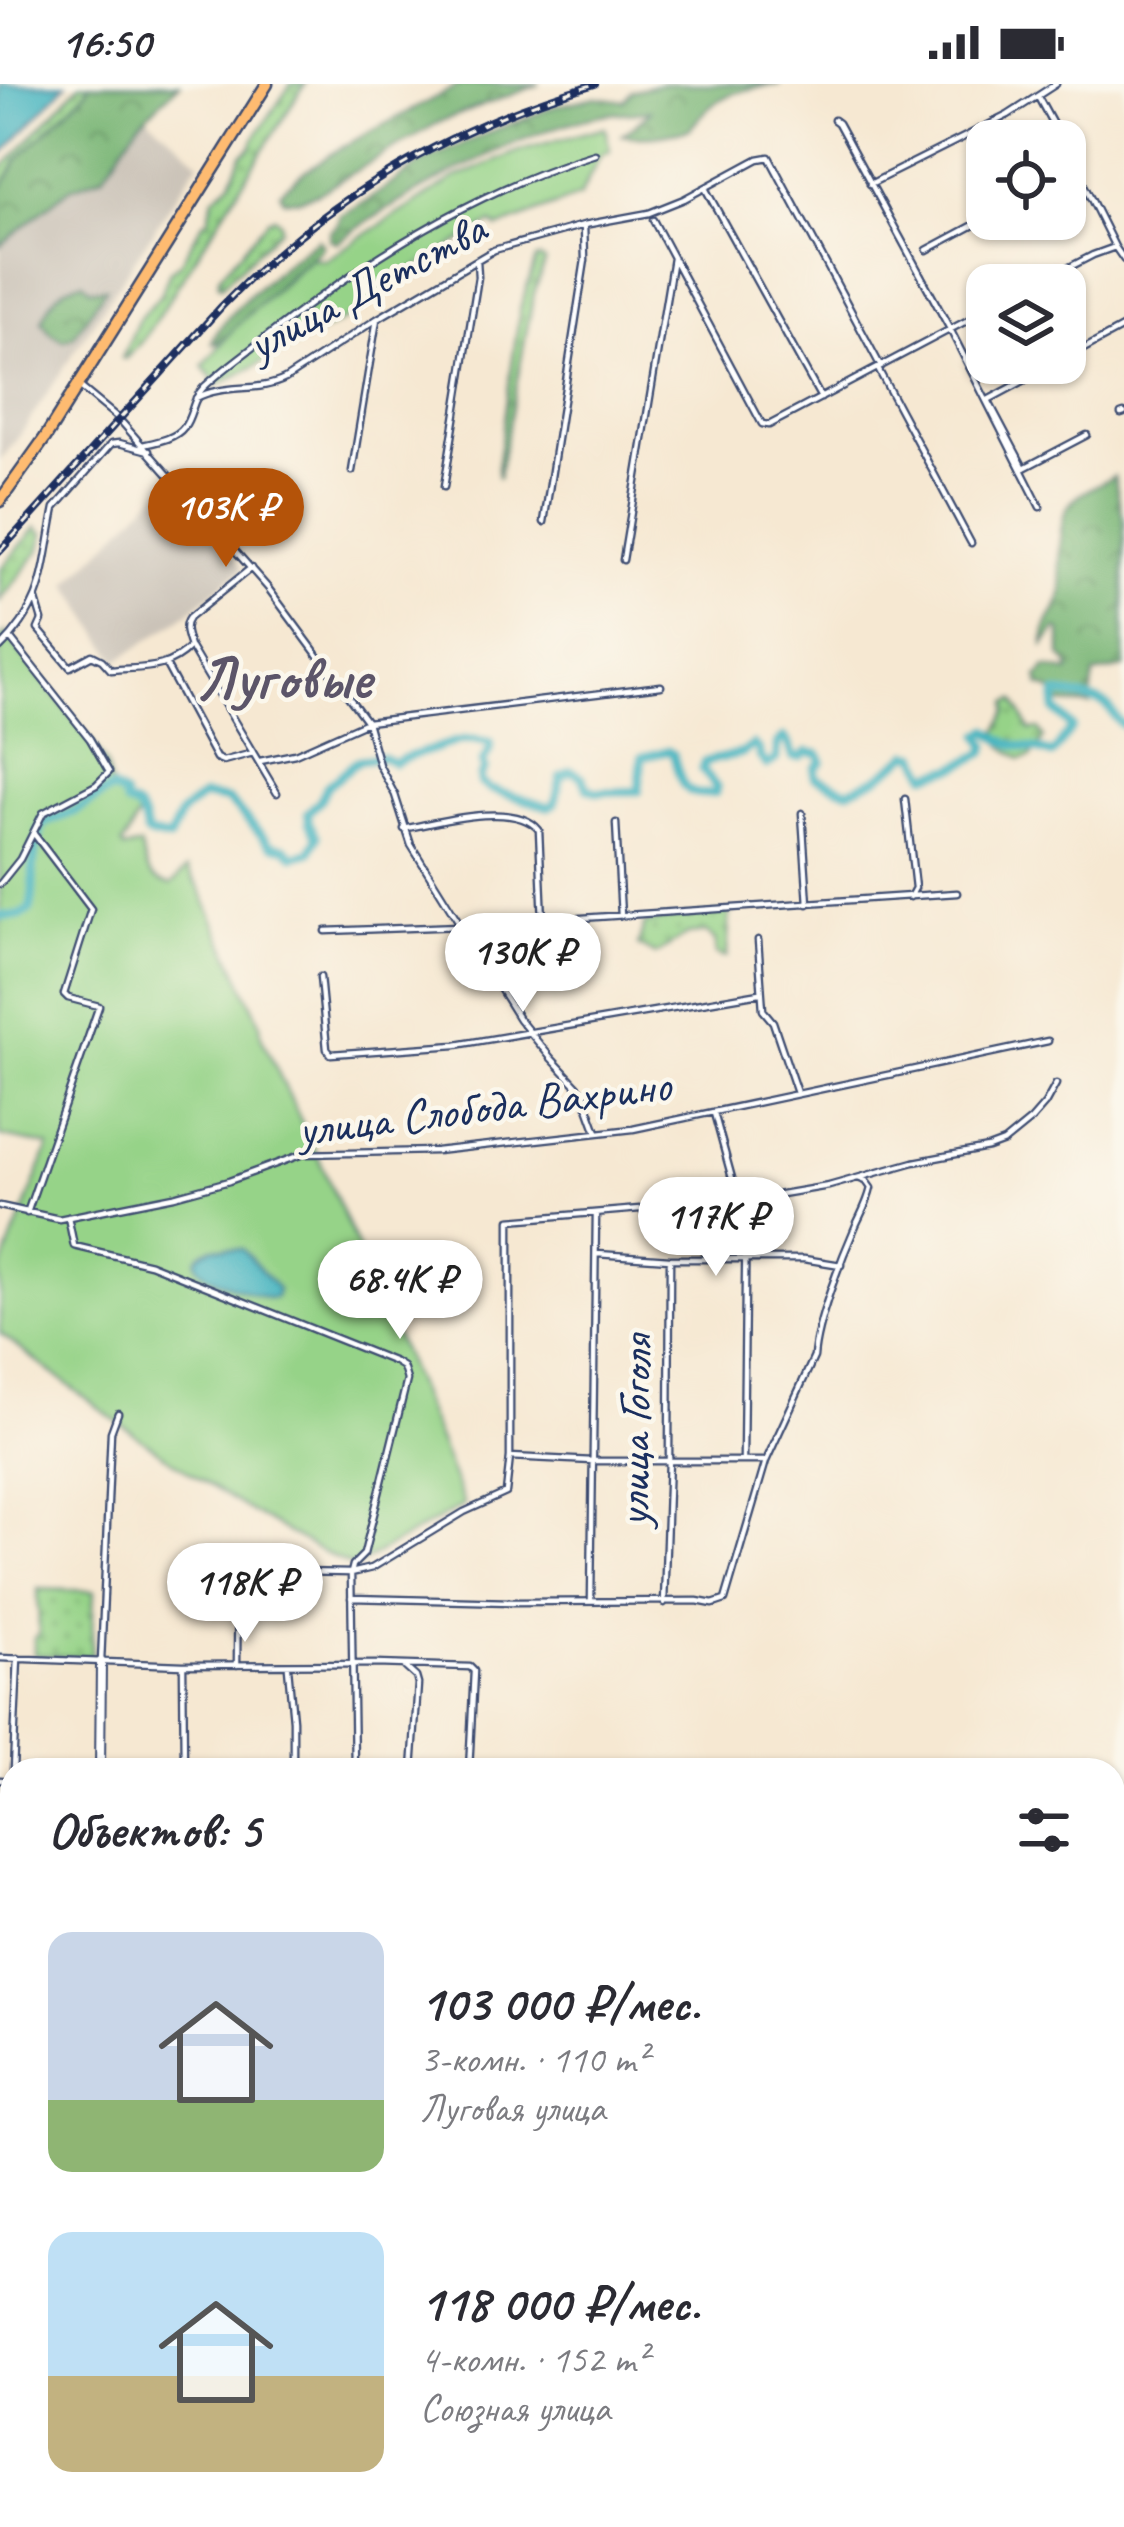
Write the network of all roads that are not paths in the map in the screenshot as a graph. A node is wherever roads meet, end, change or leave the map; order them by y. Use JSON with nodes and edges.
{"nodes":[{"id":1,"x":267,"y":84,"type":"edge"},
{"id":2,"x":1055,"y":84,"type":"edge"},
{"id":3,"x":1038,"y":97,"type":"junction"},
{"id":4,"x":1050,"y":120,"type":"edge"},
{"id":5,"x":834,"y":121,"type":"dead end"},
{"id":6,"x":596,"y":154,"type":"dead end"},
{"id":7,"x":870,"y":184,"type":"junction"},
{"id":8,"x":705,"y":187,"type":"junction"},
{"id":9,"x":1086,"y":188,"type":"edge"},
{"id":10,"x":653,"y":220,"type":"dead end"},
{"id":11,"x":584,"y":225,"type":"junction"},
{"id":12,"x":966,"y":229,"type":"edge"},
{"id":13,"x":1115,"y":247,"type":"junction"},
{"id":14,"x":927,"y":250,"type":"dead end"},
{"id":15,"x":673,"y":258,"type":"junction"},
{"id":16,"x":477,"y":260,"type":"junction"},
{"id":17,"x":1124,"y":260,"type":"edge"},
{"id":18,"x":1076,"y":264,"type":"edge"},
{"id":19,"x":377,"y":320,"type":"junction"},
{"id":20,"x":966,"y":321,"type":"edge"},
{"id":21,"x":1124,"y":327,"type":"edge"},
{"id":22,"x":950,"y":329,"type":"junction"},
{"id":23,"x":1086,"y":347,"type":"edge"},
{"id":24,"x":880,"y":368,"type":"junction"},
{"id":25,"x":1018,"y":384,"type":"edge"},
{"id":26,"x":78,"y":385,"type":"junction"},
{"id":27,"x":196,"y":398,"type":"junction"},
{"id":28,"x":821,"y":398,"type":"junction"},
{"id":29,"x":1087,"y":435,"type":"dead end"},
{"id":30,"x":142,"y":445,"type":"junction"},
{"id":31,"x":149,"y":451,"type":"junction"},
{"id":32,"x":352,"y":471,"type":"dead end"},
{"id":33,"x":444,"y":487,"type":"dead end"},
{"id":34,"x":0,"y":501,"type":"edge"},
{"id":35,"x":1040,"y":507,"type":"dead end"},
{"id":36,"x":544,"y":522,"type":"dead end"},
{"id":37,"x":971,"y":543,"type":"dead end"},
{"id":38,"x":622,"y":560,"type":"dead end"},
{"id":39,"x":251,"y":568,"type":"junction"},
{"id":40,"x":36,"y":600,"type":"junction"},
{"id":41,"x":10,"y":638,"type":"junction"},
{"id":42,"x":190,"y":646,"type":"junction"},
{"id":43,"x":0,"y":648,"type":"edge"},
{"id":44,"x":166,"y":665,"type":"junction"},
{"id":45,"x":661,"y":686,"type":"dead end"},
{"id":46,"x":367,"y":722,"type":"junction"},
{"id":47,"x":253,"y":753,"type":"junction"},
{"id":48,"x":260,"y":761,"type":"junction"},
{"id":49,"x":277,"y":793,"type":"dead end"},
{"id":50,"x":905,"y":799,"type":"dead end"},
{"id":51,"x":802,"y":814,"type":"dead end"},
{"id":52,"x":616,"y":823,"type":"dead end"},
{"id":53,"x":404,"y":829,"type":"junction"},
{"id":54,"x":34,"y":834,"type":"junction"},
{"id":55,"x":0,"y":884,"type":"edge"},
{"id":56,"x":957,"y":893,"type":"dead end"},
{"id":57,"x":910,"y":897,"type":"junction"},
{"id":58,"x":808,"y":904,"type":"junction"},
{"id":59,"x":621,"y":916,"type":"junction"},
{"id":60,"x":543,"y":921,"type":"junction"},
{"id":61,"x":460,"y":926,"type":"junction"},
{"id":62,"x":326,"y":931,"type":"dead end"},
{"id":63,"x":758,"y":940,"type":"dead end"},
{"id":64,"x":320,"y":977,"type":"dead end"},
{"id":65,"x":760,"y":993,"type":"junction"},
{"id":66,"x":531,"y":1034,"type":"junction"},
{"id":67,"x":1048,"y":1041,"type":"dead end"},
{"id":68,"x":1056,"y":1084,"type":"dead end"},
{"id":69,"x":797,"y":1093,"type":"junction"},
{"id":70,"x":714,"y":1112,"type":"junction"},
{"id":71,"x":597,"y":1132,"type":"junction"},
{"id":72,"x":858,"y":1178,"type":"junction"},
{"id":73,"x":742,"y":1200,"type":"junction"},
{"id":74,"x":0,"y":1206,"type":"edge"},
{"id":75,"x":27,"y":1213,"type":"junction"},
{"id":76,"x":596,"y":1213,"type":"junction"},
{"id":77,"x":68,"y":1217,"type":"junction"},
{"id":78,"x":597,"y":1254,"type":"junction"},
{"id":79,"x":746,"y":1258,"type":"junction"},
{"id":80,"x":670,"y":1259,"type":"junction"},
{"id":81,"x":841,"y":1265,"type":"junction"},
{"id":82,"x":118,"y":1413,"type":"dead end"},
{"id":83,"x":510,"y":1457,"type":"junction"},
{"id":84,"x":669,"y":1459,"type":"junction"},
{"id":85,"x":743,"y":1459,"type":"junction"},
{"id":86,"x":593,"y":1461,"type":"junction"},
{"id":87,"x":766,"y":1461,"type":"junction"},
{"id":88,"x":351,"y":1573,"type":"junction"},
{"id":89,"x":351,"y":1598,"type":"junction"},
{"id":90,"x":591,"y":1601,"type":"junction"},
{"id":91,"x":664,"y":1603,"type":"junction"},
{"id":92,"x":0,"y":1658,"type":"edge"},
{"id":93,"x":18,"y":1658,"type":"junction"},
{"id":94,"x":101,"y":1662,"type":"junction"},
{"id":95,"x":352,"y":1664,"type":"junction"},
{"id":96,"x":184,"y":1665,"type":"junction"},
{"id":97,"x":237,"y":1665,"type":"junction"},
{"id":98,"x":402,"y":1665,"type":"junction"},
{"id":99,"x":288,"y":1666,"type":"junction"},
{"id":100,"x":14,"y":1758,"type":"edge"},
{"id":101,"x":100,"y":1758,"type":"edge"},
{"id":102,"x":184,"y":1758,"type":"edge"},
{"id":103,"x":293,"y":1758,"type":"edge"},
{"id":104,"x":354,"y":1758,"type":"edge"},
{"id":105,"x":413,"y":1758,"type":"edge"},
{"id":106,"x":470,"y":1758,"type":"edge"}],
"edges":[{"from":1,"to":26,"type":"main road"},
{"from":2,"to":3,"type":"street"},
{"from":3,"to":4,"type":"street"},
{"from":3,"to":7,"type":"street"},
{"from":5,"to":7,"type":"street"},
{"from":6,"to":27,"type":"street"},
{"from":7,"to":22,"type":"street"},
{"from":8,"to":11,"type":"street","name":"улица Детства"},
{"from":8,"to":24,"type":"street","name":"улица Детства"},
{"from":8,"to":28,"type":"street"},
{"from":9,"to":13,"type":"street"},
{"from":10,"to":15,"type":"street"},
{"from":11,"to":16,"type":"street","name":"улица Детства"},
{"from":11,"to":36,"type":"street"},
{"from":12,"to":14,"type":"street"},
{"from":13,"to":17,"type":"street"},
{"from":13,"to":18,"type":"street"},
{"from":15,"to":28,"type":"street"},
{"from":15,"to":38,"type":"street"},
{"from":16,"to":19,"type":"street","name":"улица Детства"},
{"from":16,"to":33,"type":"street"},
{"from":19,"to":27,"type":"street","name":"улица Детства"},
{"from":19,"to":32,"type":"street"},
{"from":20,"to":22,"type":"street"},
{"from":21,"to":23,"type":"street"},
{"from":22,"to":24,"type":"street"},
{"from":22,"to":35,"type":"street"},
{"from":24,"to":28,"type":"street"},
{"from":24,"to":37,"type":"street"},
{"from":25,"to":29,"type":"street"},
{"from":26,"to":30,"type":"street"},
{"from":26,"to":34,"type":"main road"},
{"from":27,"to":30,"type":"street"},
{"from":30,"to":31,"type":"street"},
{"from":31,"to":39,"type":"street"},
{"from":31,"to":40,"type":"street"},
{"from":39,"to":42,"type":"street"},
{"from":39,"to":46,"type":"street"},
{"from":40,"to":41,"type":"street"},
{"from":40,"to":44,"type":"street"},
{"from":41,"to":43,"type":"street"},
{"from":41,"to":54,"type":"street"},
{"from":42,"to":44,"type":"street"},
{"from":42,"to":47,"type":"street"},
{"from":44,"to":47,"type":"street"},
{"from":45,"to":46,"type":"street"},
{"from":46,"to":48,"type":"street"},
{"from":46,"to":53,"type":"street"},
{"from":47,"to":48,"type":"street"},
{"from":48,"to":49,"type":"street"},
{"from":50,"to":57,"type":"street"},
{"from":51,"to":58,"type":"street"},
{"from":52,"to":59,"type":"street"},
{"from":53,"to":60,"type":"street"},
{"from":53,"to":61,"type":"street"},
{"from":54,"to":55,"type":"street"},
{"from":54,"to":75,"type":"street"},
{"from":56,"to":57,"type":"street"},
{"from":57,"to":58,"type":"street"},
{"from":58,"to":59,"type":"street"},
{"from":59,"to":60,"type":"street"},
{"from":60,"to":61,"type":"street"},
{"from":61,"to":62,"type":"street"},
{"from":61,"to":66,"type":"street"},
{"from":63,"to":65,"type":"street"},
{"from":64,"to":66,"type":"street"},
{"from":65,"to":66,"type":"street"},
{"from":65,"to":69,"type":"street"},
{"from":66,"to":71,"type":"street"},
{"from":67,"to":69,"type":"street","name":"улица Слобода Вахрино"},
{"from":68,"to":72,"type":"street"},
{"from":69,"to":70,"type":"street","name":"улица Слобода Вахрино"},
{"from":70,"to":71,"type":"street","name":"улица Слобода Вахрино"},
{"from":70,"to":73,"type":"street"},
{"from":71,"to":77,"type":"street","name":"улица Слобода Вахрино"},
{"from":72,"to":73,"type":"street"},
{"from":72,"to":81,"type":"street"},
{"from":73,"to":76,"type":"street"},
{"from":73,"to":79,"type":"street"},
{"from":74,"to":75,"type":"street","name":"улица Слобода Вахрино"},
{"from":75,"to":77,"type":"street","name":"улица Слобода Вахрино"},
{"from":76,"to":78,"type":"street"},
{"from":76,"to":83,"type":"street"},
{"from":77,"to":88,"type":"street"},
{"from":78,"to":80,"type":"street"},
{"from":78,"to":86,"type":"street"},
{"from":79,"to":80,"type":"street"},
{"from":79,"to":81,"type":"street"},
{"from":79,"to":85,"type":"street"},
{"from":80,"to":84,"type":"street","name":"улица Гоголя"},
{"from":81,"to":87,"type":"street"},
{"from":82,"to":94,"type":"street"},
{"from":83,"to":86,"type":"street"},
{"from":83,"to":88,"type":"street"},
{"from":84,"to":85,"type":"street"},
{"from":84,"to":86,"type":"street"},
{"from":84,"to":91,"type":"street","name":"улица Гоголя"},
{"from":85,"to":87,"type":"street"},
{"from":86,"to":90,"type":"street"},
{"from":87,"to":91,"type":"street"},
{"from":88,"to":89,"type":"street"},
{"from":88,"to":97,"type":"street"},
{"from":89,"to":90,"type":"street"},
{"from":89,"to":95,"type":"street"},
{"from":90,"to":91,"type":"street"},
{"from":92,"to":93,"type":"street"},
{"from":93,"to":94,"type":"street"},
{"from":93,"to":100,"type":"street"},
{"from":94,"to":96,"type":"street"},
{"from":94,"to":101,"type":"street"},
{"from":95,"to":98,"type":"street"},
{"from":95,"to":99,"type":"street"},
{"from":95,"to":104,"type":"street"},
{"from":96,"to":97,"type":"street"},
{"from":96,"to":102,"type":"street"},
{"from":97,"to":99,"type":"street"},
{"from":98,"to":105,"type":"street"},
{"from":98,"to":106,"type":"street"},
{"from":99,"to":103,"type":"street"}]}
